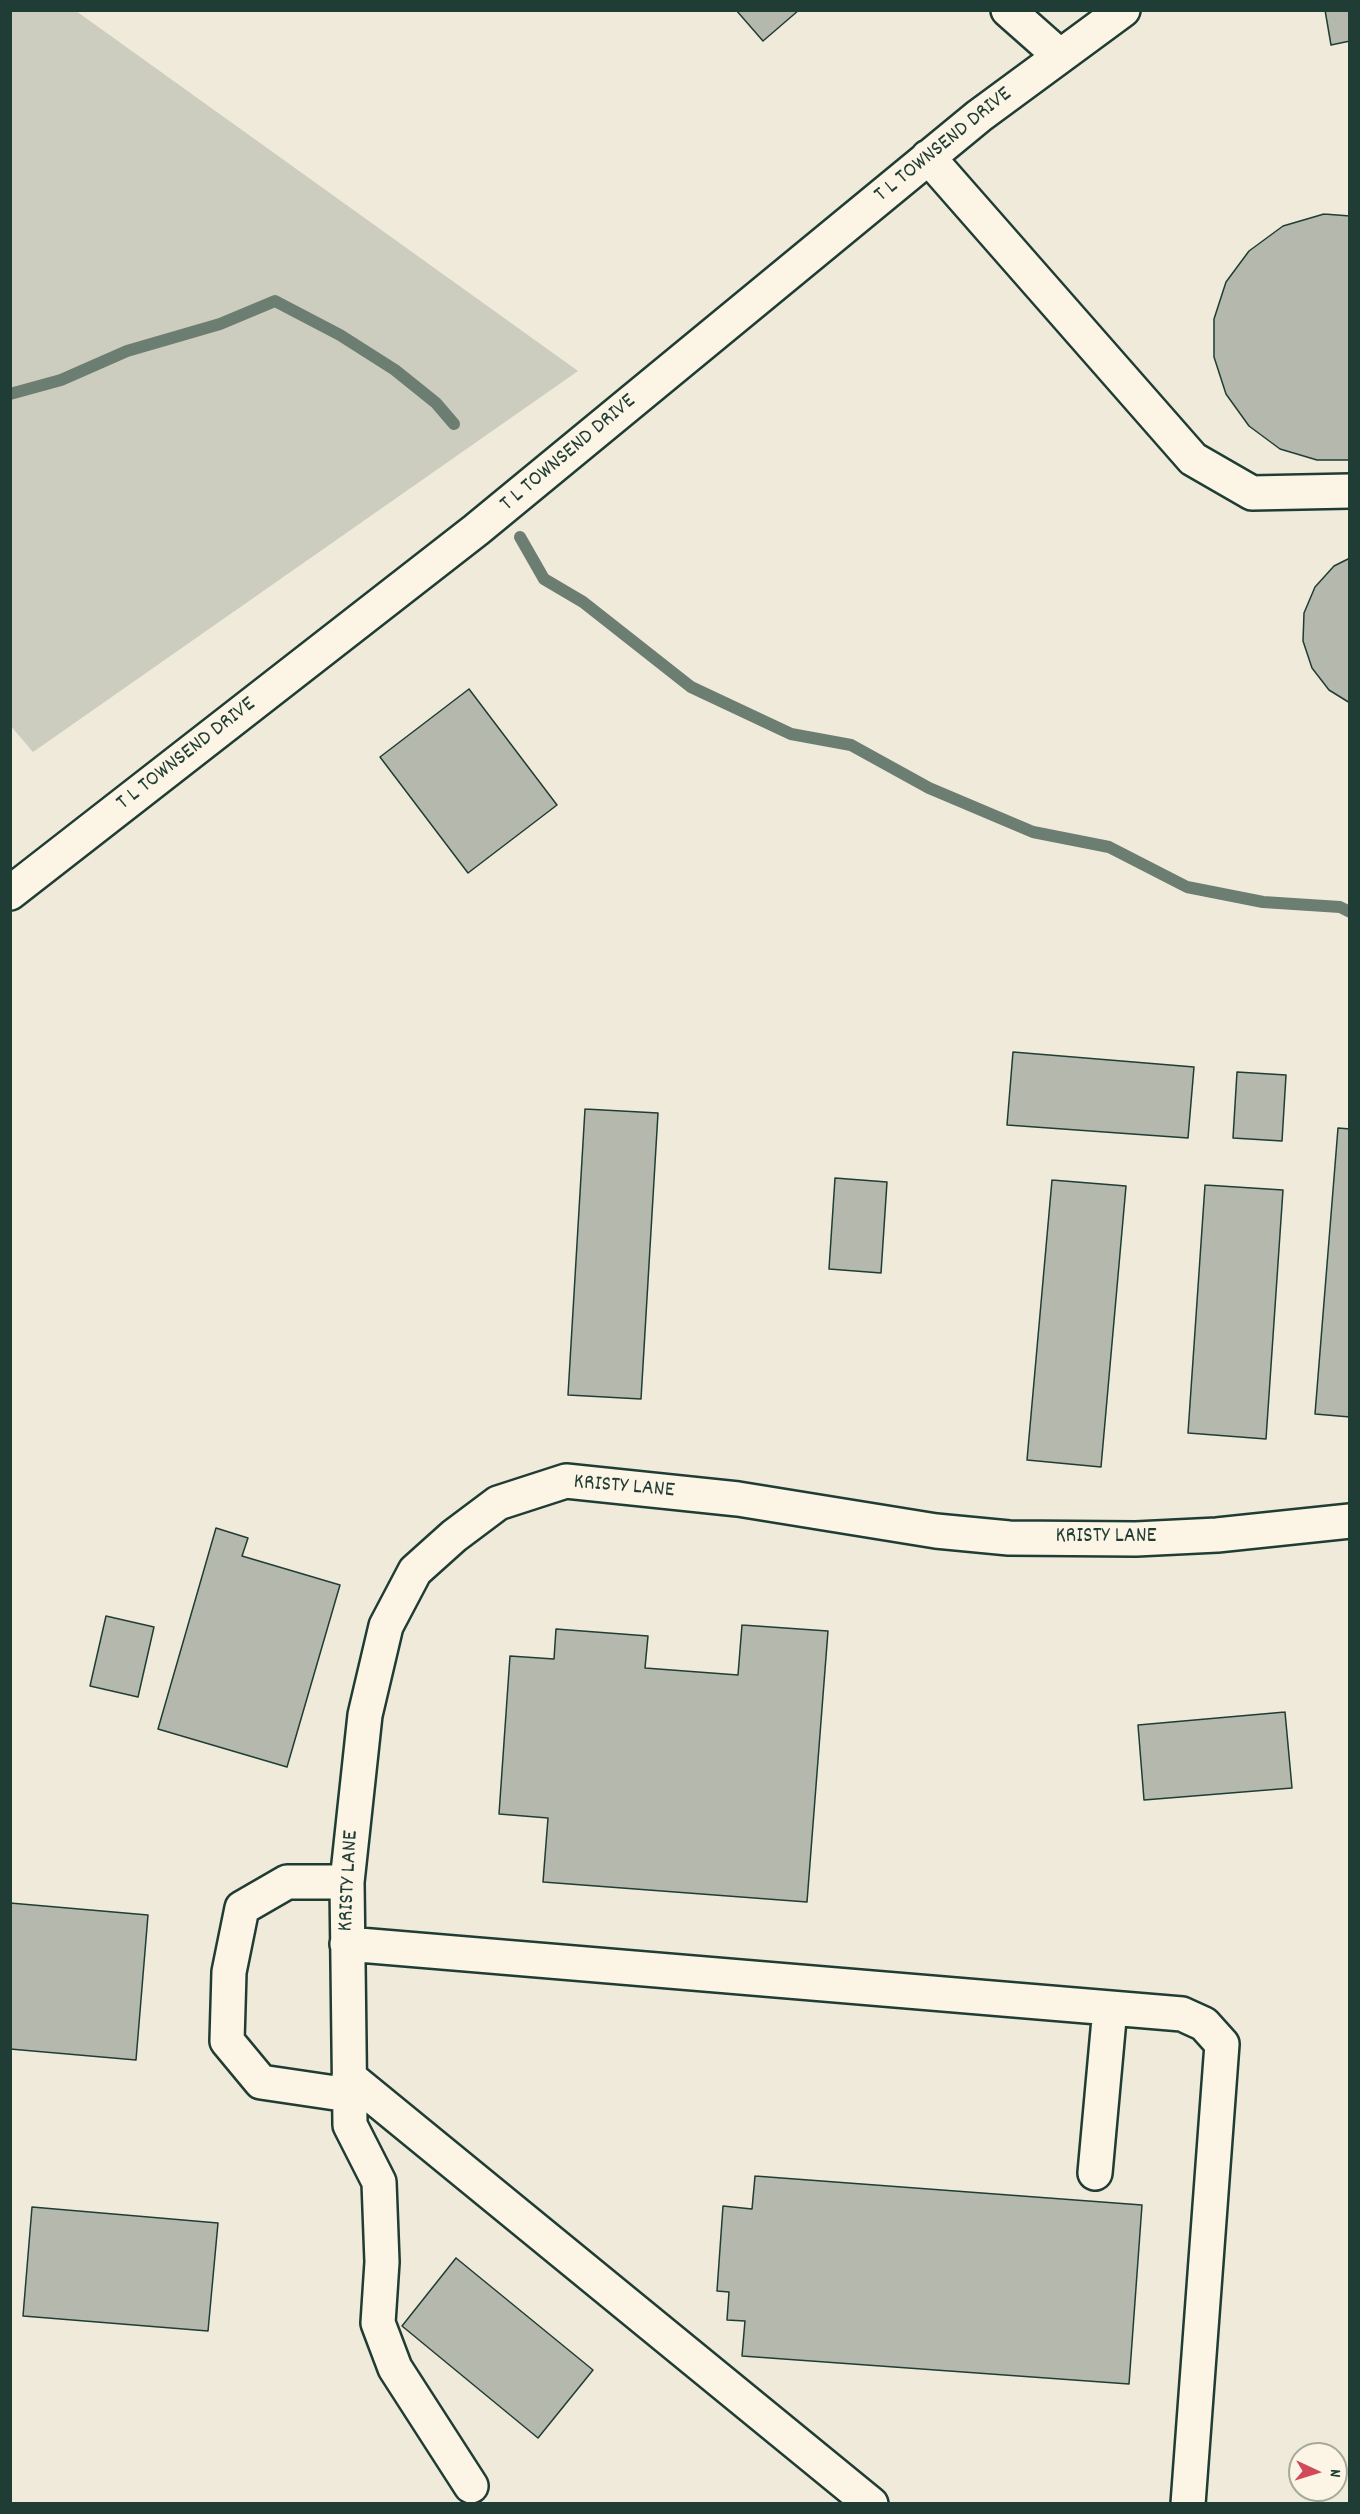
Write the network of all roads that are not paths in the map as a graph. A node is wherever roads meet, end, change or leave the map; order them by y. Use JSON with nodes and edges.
{"nodes":[{"id":1,"x":1008,"y":10,"type":"edge"},
{"id":2,"x":1123,"y":10,"type":"edge"},
{"id":3,"x":1060,"y":56,"type":"junction"},
{"id":4,"x":928,"y":157,"type":"junction"},
{"id":5,"x":1350,"y":491,"type":"edge"},
{"id":6,"x":10,"y":893,"type":"edge"},
{"id":7,"x":1350,"y":1521,"type":"edge"},
{"id":8,"x":347,"y":1882,"type":"junction"},
{"id":9,"x":347,"y":1944,"type":"junction"},
{"id":10,"x":1110,"y":2008,"type":"junction"},
{"id":11,"x":349,"y":2099,"type":"junction"},
{"id":12,"x":1095,"y":2173,"type":"dead end"},
{"id":13,"x":471,"y":2486,"type":"dead end"},
{"id":14,"x":871,"y":2504,"type":"edge"},
{"id":15,"x":1188,"y":2504,"type":"edge"}],
"edges":[{"from":1,"to":3,"type":"street"},
{"from":2,"to":3,"type":"street","name":"T L TOWNSEND DRIVE"},
{"from":3,"to":4,"type":"street","name":"T L TOWNSEND DRIVE"},
{"from":4,"to":5,"type":"street"},
{"from":4,"to":6,"type":"street","name":"T L TOWNSEND DRIVE"},
{"from":7,"to":8,"type":"street","name":"KRISTY LANE"},
{"from":8,"to":9,"type":"street","name":"KRISTY LANE"},
{"from":8,"to":11,"type":"street"},
{"from":9,"to":10,"type":"street"},
{"from":9,"to":11,"type":"street","name":"KRISTY LANE"},
{"from":10,"to":12,"type":"street"},
{"from":10,"to":15,"type":"street"},
{"from":11,"to":13,"type":"street"},
{"from":11,"to":14,"type":"street"}]}
